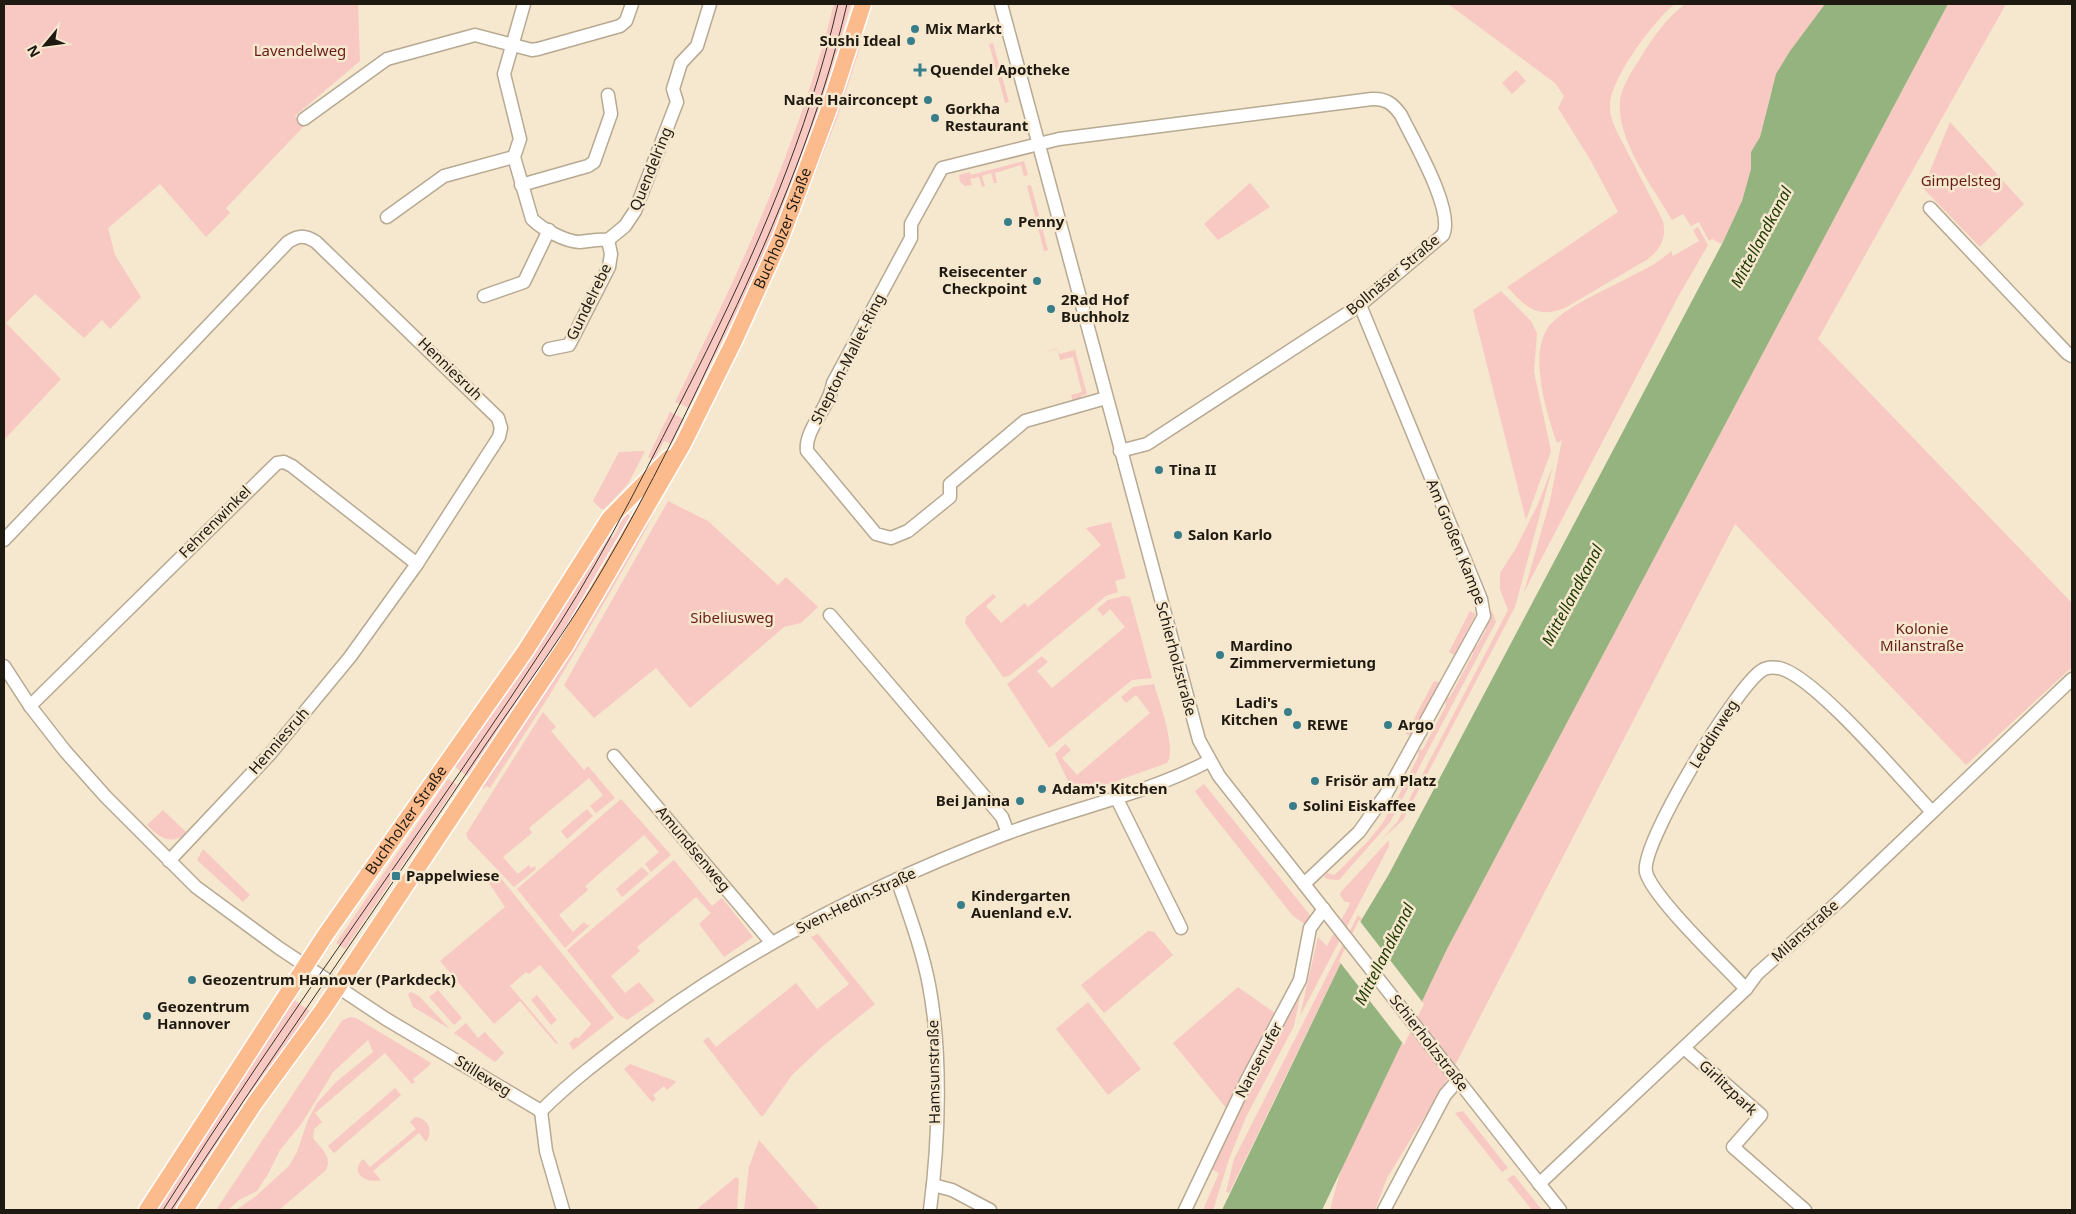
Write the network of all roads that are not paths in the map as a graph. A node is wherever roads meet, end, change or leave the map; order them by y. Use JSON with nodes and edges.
{"nodes":[{"id":1,"x":524,"y":4,"type":"edge"},
{"id":2,"x":632,"y":4,"type":"edge"},
{"id":3,"x":710,"y":4,"type":"edge"},
{"id":4,"x":863,"y":4,"type":"edge"},
{"id":5,"x":1001,"y":4,"type":"edge"},
{"id":6,"x":513,"y":45,"type":"junction"},
{"id":7,"x":608,"y":95,"type":"dead end"},
{"id":8,"x":304,"y":119,"type":"dead end"},
{"id":9,"x":1038,"y":143,"type":"junction"},
{"id":10,"x":514,"y":157,"type":"junction"},
{"id":11,"x":521,"y":185,"type":"junction"},
{"id":12,"x":1930,"y":208,"type":"dead end"},
{"id":13,"x":387,"y":216,"type":"dead end"},
{"id":14,"x":549,"y":230,"type":"junction"},
{"id":15,"x":608,"y":240,"type":"junction"},
{"id":16,"x":484,"y":296,"type":"dead end"},
{"id":17,"x":1360,"y":305,"type":"junction"},
{"id":18,"x":549,"y":350,"type":"dead end"},
{"id":19,"x":2072,"y":356,"type":"edge"},
{"id":20,"x":1106,"y":398,"type":"junction"},
{"id":21,"x":683,"y":444,"type":"junction"},
{"id":22,"x":1120,"y":451,"type":"junction"},
{"id":23,"x":4,"y":540,"type":"edge"},
{"id":24,"x":417,"y":564,"type":"junction"},
{"id":25,"x":830,"y":615,"type":"dead end"},
{"id":26,"x":4,"y":666,"type":"edge"},
{"id":27,"x":2072,"y":679,"type":"edge"},
{"id":28,"x":30,"y":706,"type":"junction"},
{"id":29,"x":614,"y":756,"type":"dead end"},
{"id":30,"x":1209,"y":761,"type":"junction"},
{"id":31,"x":1116,"y":797,"type":"junction"},
{"id":32,"x":1932,"y":812,"type":"junction"},
{"id":33,"x":1008,"y":833,"type":"junction"},
{"id":34,"x":169,"y":861,"type":"junction"},
{"id":35,"x":897,"y":879,"type":"junction"},
{"id":36,"x":1304,"y":884,"type":"junction"},
{"id":37,"x":1324,"y":909,"type":"junction"},
{"id":38,"x":1181,"y":928,"type":"dead end"},
{"id":39,"x":771,"y":942,"type":"junction"},
{"id":40,"x":305,"y":966,"type":"junction"},
{"id":41,"x":337,"y":987,"type":"junction"},
{"id":42,"x":1746,"y":989,"type":"junction"},
{"id":43,"x":1684,"y":1048,"type":"junction"},
{"id":44,"x":1458,"y":1080,"type":"junction"},
{"id":45,"x":541,"y":1112,"type":"junction"},
{"id":46,"x":933,"y":1184,"type":"junction"},
{"id":47,"x":1539,"y":1184,"type":"junction"},
{"id":48,"x":147,"y":1210,"type":"edge"},
{"id":49,"x":185,"y":1210,"type":"edge"},
{"id":50,"x":563,"y":1210,"type":"edge"},
{"id":51,"x":930,"y":1210,"type":"edge"},
{"id":52,"x":990,"y":1210,"type":"edge"},
{"id":53,"x":1185,"y":1210,"type":"edge"},
{"id":54,"x":1384,"y":1210,"type":"edge"},
{"id":55,"x":1560,"y":1210,"type":"edge"},
{"id":56,"x":1805,"y":1210,"type":"edge"}],
"edges":[{"from":1,"to":6,"type":"street"},
{"from":2,"to":6,"type":"street"},
{"from":3,"to":15,"type":"street","name":"Quendelring"},
{"from":4,"to":21,"type":"main road","name":"Buchholzer Straße"},
{"from":5,"to":9,"type":"street","name":"Schierholzstraße"},
{"from":6,"to":8,"type":"street"},
{"from":6,"to":10,"type":"street"},
{"from":7,"to":11,"type":"street"},
{"from":9,"to":17,"type":"street","name":"Bollnäser Straße"},
{"from":9,"to":20,"type":"street","name":"Schierholzstraße"},
{"from":9,"to":20,"type":"street","name":"Shepton-Mallet-Ring"},
{"from":10,"to":11,"type":"street"},
{"from":10,"to":13,"type":"street"},
{"from":11,"to":14,"type":"street"},
{"from":12,"to":19,"type":"street"},
{"from":14,"to":15,"type":"street"},
{"from":14,"to":16,"type":"street"},
{"from":15,"to":18,"type":"street","name":"Gundelrebe"},
{"from":17,"to":22,"type":"street","name":"Bollnäser Straße"},
{"from":17,"to":36,"type":"street","name":"Am Großen Kampe"},
{"from":20,"to":22,"type":"street","name":"Schierholzstraße"},
{"from":21,"to":40,"type":"main road","name":"Buchholzer Straße"},
{"from":21,"to":41,"type":"main road","name":"Buchholzer Straße"},
{"from":22,"to":30,"type":"street","name":"Schierholzstraße"},
{"from":23,"to":24,"type":"street","name":"Henniesruh"},
{"from":24,"to":28,"type":"street","name":"Fehrenwinkel"},
{"from":24,"to":34,"type":"street","name":"Henniesruh"},
{"from":25,"to":33,"type":"street"},
{"from":26,"to":28,"type":"street"},
{"from":27,"to":32,"type":"street","name":"Milanstraße"},
{"from":28,"to":34,"type":"street"},
{"from":29,"to":39,"type":"street","name":"Amundsenweg"},
{"from":30,"to":31,"type":"street","name":"Sven-Hedin-Straße"},
{"from":30,"to":36,"type":"street","name":"Schierholzstraße"},
{"from":31,"to":33,"type":"street","name":"Sven-Hedin-Straße"},
{"from":31,"to":38,"type":"street"},
{"from":32,"to":42,"type":"street","name":"Milanstraße"},
{"from":32,"to":42,"type":"street","name":"Leddinweg"},
{"from":33,"to":35,"type":"street","name":"Sven-Hedin-Straße"},
{"from":34,"to":40,"type":"street"},
{"from":35,"to":39,"type":"street","name":"Sven-Hedin-Straße"},
{"from":35,"to":46,"type":"street","name":"Hamsunstraße"},
{"from":36,"to":37,"type":"street","name":"Schierholzstraße"},
{"from":37,"to":44,"type":"street","name":"Schierholzstraße"},
{"from":37,"to":53,"type":"street","name":"Nansenufer"},
{"from":39,"to":45,"type":"street","name":"Sven-Hedin-Straße"},
{"from":40,"to":41,"type":"street"},
{"from":40,"to":48,"type":"main road","name":"Buchholzer Straße"},
{"from":41,"to":45,"type":"street","name":"Stilleweg"},
{"from":41,"to":49,"type":"main road","name":"Buchholzer Straße"},
{"from":42,"to":43,"type":"street","name":"Milanstraße"},
{"from":43,"to":47,"type":"street","name":"Milanstraße"},
{"from":43,"to":56,"type":"street","name":"Girlitzpark"},
{"from":44,"to":47,"type":"street","name":"Schierholzstraße"},
{"from":44,"to":54,"type":"street"},
{"from":45,"to":50,"type":"street"},
{"from":46,"to":51,"type":"street","name":"Hamsunstraße"},
{"from":46,"to":52,"type":"street"},
{"from":47,"to":55,"type":"street","name":"Schierholzstraße"}]}
